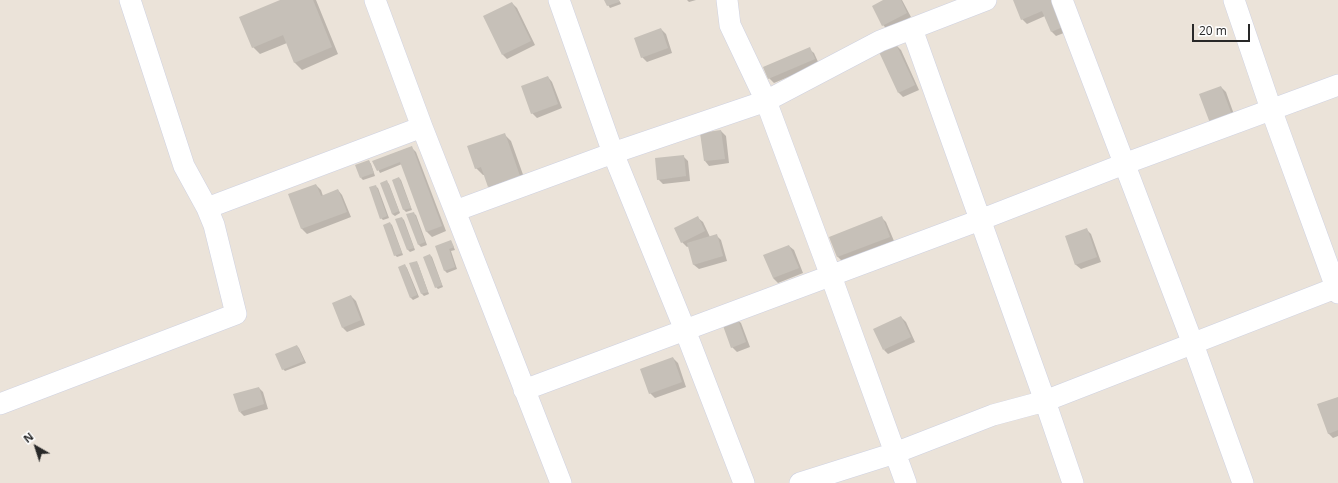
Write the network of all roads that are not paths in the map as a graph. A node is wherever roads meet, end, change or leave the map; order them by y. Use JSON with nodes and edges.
{"nodes":[{"id":1,"x":130,"y":0,"type":"edge"},
{"id":2,"x":375,"y":0,"type":"edge"},
{"id":3,"x":559,"y":0,"type":"edge"},
{"id":4,"x":726,"y":0,"type":"edge"},
{"id":5,"x":986,"y":0,"type":"edge"},
{"id":6,"x":1062,"y":0,"type":"edge"},
{"id":7,"x":1234,"y":0,"type":"edge"},
{"id":8,"x":912,"y":30,"type":"junction"},
{"id":9,"x":1338,"y":85,"type":"edge"},
{"id":10,"x":766,"y":101,"type":"junction"},
{"id":11,"x":1271,"y":109,"type":"junction"},
{"id":12,"x":422,"y":127,"type":"junction"},
{"id":13,"x":613,"y":153,"type":"junction"},
{"id":14,"x":1124,"y":164,"type":"junction"},
{"id":15,"x":207,"y":208,"type":"junction"},
{"id":16,"x":454,"y":211,"type":"junction"},
{"id":17,"x":980,"y":220,"type":"junction"},
{"id":18,"x":831,"y":276,"type":"junction"},
{"id":19,"x":1337,"y":289,"type":"edge"},
{"id":20,"x":685,"y":330,"type":"junction"},
{"id":21,"x":1193,"y":344,"type":"junction"},
{"id":22,"x":524,"y":390,"type":"junction"},
{"id":23,"x":1045,"y":401,"type":"junction"},
{"id":24,"x":0,"y":404,"type":"edge"},
{"id":25,"x":895,"y":453,"type":"junction"},
{"id":26,"x":561,"y":483,"type":"edge"},
{"id":27,"x":744,"y":483,"type":"edge"},
{"id":28,"x":800,"y":483,"type":"edge"},
{"id":29,"x":906,"y":483,"type":"edge"},
{"id":30,"x":1073,"y":483,"type":"edge"},
{"id":31,"x":1243,"y":483,"type":"edge"}],
"edges":[{"from":1,"to":15,"type":"street"},
{"from":2,"to":12,"type":"street"},
{"from":3,"to":13,"type":"street"},
{"from":4,"to":10,"type":"street"},
{"from":5,"to":8,"type":"street"},
{"from":6,"to":14,"type":"street"},
{"from":7,"to":11,"type":"street"},
{"from":8,"to":10,"type":"street"},
{"from":8,"to":17,"type":"street"},
{"from":9,"to":11,"type":"street"},
{"from":10,"to":13,"type":"street"},
{"from":10,"to":18,"type":"street"},
{"from":11,"to":14,"type":"street"},
{"from":11,"to":19,"type":"street"},
{"from":12,"to":15,"type":"street"},
{"from":12,"to":16,"type":"street"},
{"from":13,"to":16,"type":"street"},
{"from":13,"to":20,"type":"street"},
{"from":14,"to":17,"type":"street"},
{"from":14,"to":21,"type":"street"},
{"from":15,"to":24,"type":"street"},
{"from":16,"to":22,"type":"street"},
{"from":17,"to":18,"type":"street"},
{"from":17,"to":23,"type":"street"},
{"from":18,"to":20,"type":"street"},
{"from":18,"to":25,"type":"street"},
{"from":19,"to":21,"type":"street"},
{"from":20,"to":22,"type":"street"},
{"from":20,"to":27,"type":"street"},
{"from":21,"to":23,"type":"street"},
{"from":21,"to":31,"type":"street"},
{"from":22,"to":26,"type":"street"},
{"from":23,"to":25,"type":"street"},
{"from":23,"to":30,"type":"street"},
{"from":25,"to":28,"type":"street"},
{"from":25,"to":29,"type":"street"}]}
